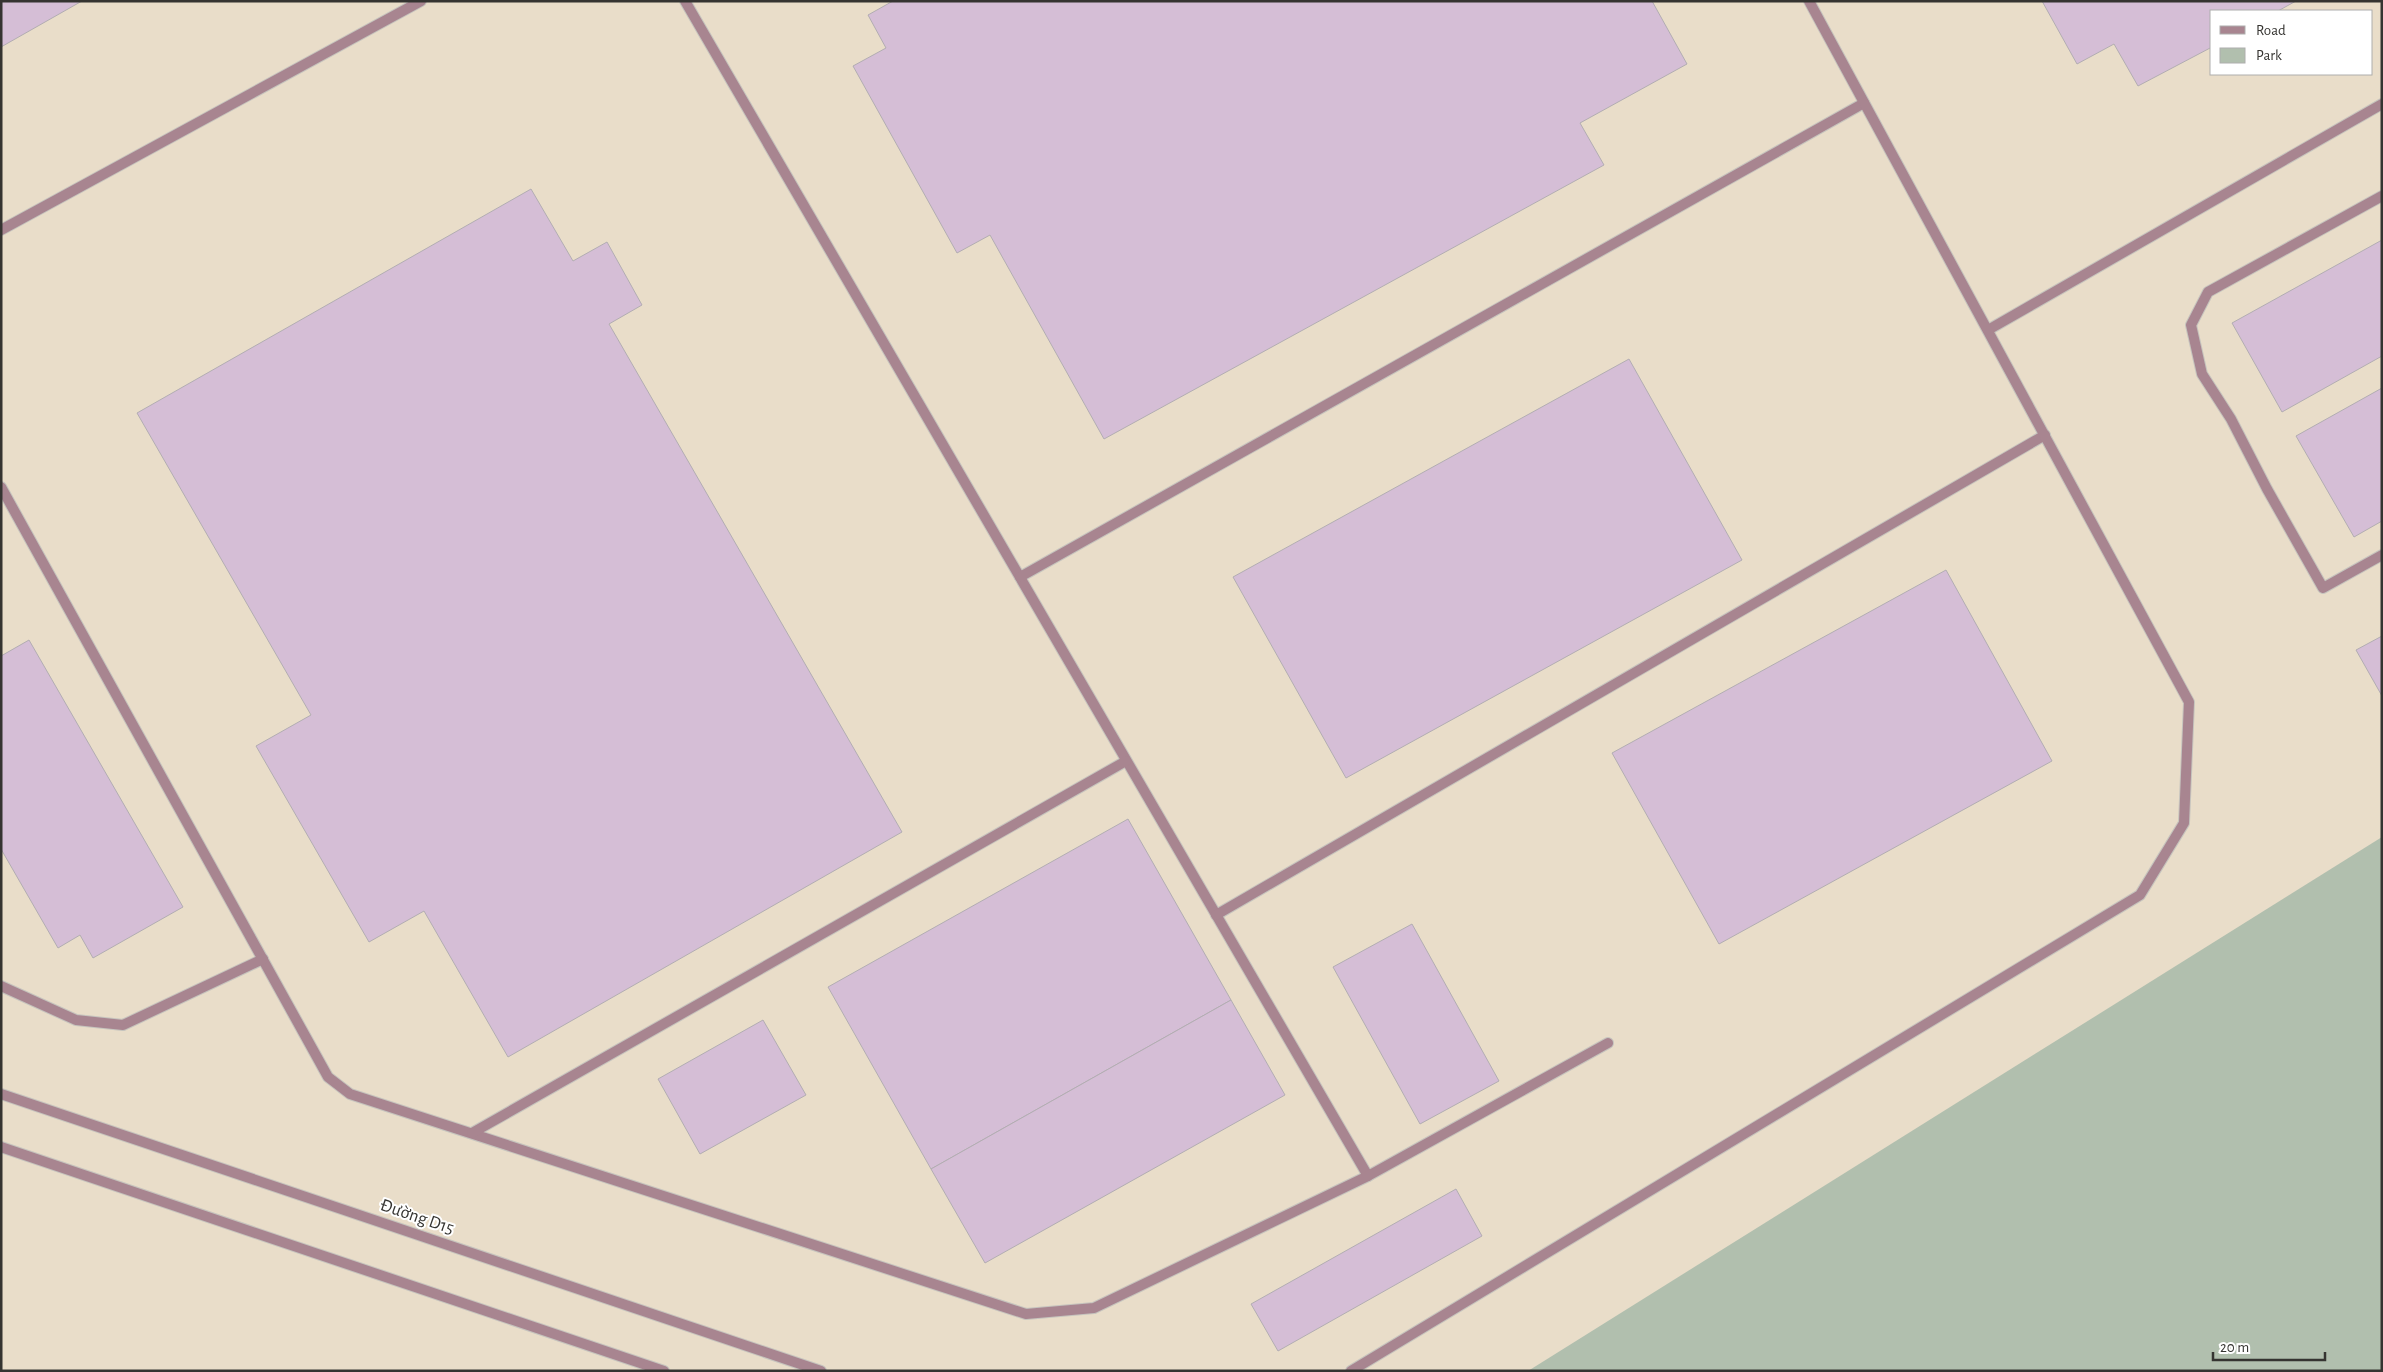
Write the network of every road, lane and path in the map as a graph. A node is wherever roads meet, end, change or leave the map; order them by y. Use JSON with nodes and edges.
{"nodes":[{"id":1,"x":421,"y":1,"type":"edge"},
{"id":2,"x":685,"y":1,"type":"edge"},
{"id":3,"x":1809,"y":1,"type":"edge"},
{"id":4,"x":1864,"y":102,"type":"junction"},
{"id":5,"x":2382,"y":104,"type":"edge"},
{"id":6,"x":2382,"y":196,"type":"edge"},
{"id":7,"x":1,"y":230,"type":"edge"},
{"id":8,"x":1988,"y":330,"type":"junction"},
{"id":9,"x":2045,"y":435,"type":"junction"},
{"id":10,"x":1,"y":486,"type":"edge"},
{"id":11,"x":2382,"y":555,"type":"edge"},
{"id":12,"x":1020,"y":577,"type":"junction"},
{"id":13,"x":1126,"y":760,"type":"junction"},
{"id":14,"x":1216,"y":915,"type":"junction"},
{"id":15,"x":264,"y":959,"type":"junction"},
{"id":16,"x":1,"y":986,"type":"edge"},
{"id":17,"x":1608,"y":1043,"type":"dead end"},
{"id":18,"x":1,"y":1094,"type":"edge"},
{"id":19,"x":472,"y":1133,"type":"junction"},
{"id":20,"x":1,"y":1147,"type":"edge"},
{"id":21,"x":1368,"y":1176,"type":"junction"},
{"id":22,"x":664,"y":1371,"type":"edge"},
{"id":23,"x":821,"y":1371,"type":"edge"},
{"id":24,"x":1351,"y":1371,"type":"edge"}],
"edges":[{"from":1,"to":7,"type":"street"},
{"from":2,"to":12,"type":"street"},
{"from":3,"to":4,"type":"street"},
{"from":4,"to":8,"type":"street"},
{"from":4,"to":12,"type":"street"},
{"from":5,"to":8,"type":"street"},
{"from":6,"to":11,"type":"street"},
{"from":8,"to":9,"type":"street"},
{"from":9,"to":14,"type":"street"},
{"from":9,"to":24,"type":"street"},
{"from":10,"to":15,"type":"street"},
{"from":12,"to":13,"type":"street"},
{"from":13,"to":14,"type":"street"},
{"from":13,"to":19,"type":"street"},
{"from":14,"to":21,"type":"street"},
{"from":15,"to":16,"type":"street"},
{"from":15,"to":19,"type":"street"},
{"from":17,"to":21,"type":"street"},
{"from":18,"to":23,"type":"street","name":"Đường D15"},
{"from":19,"to":21,"type":"street"},
{"from":20,"to":22,"type":"street"}]}
